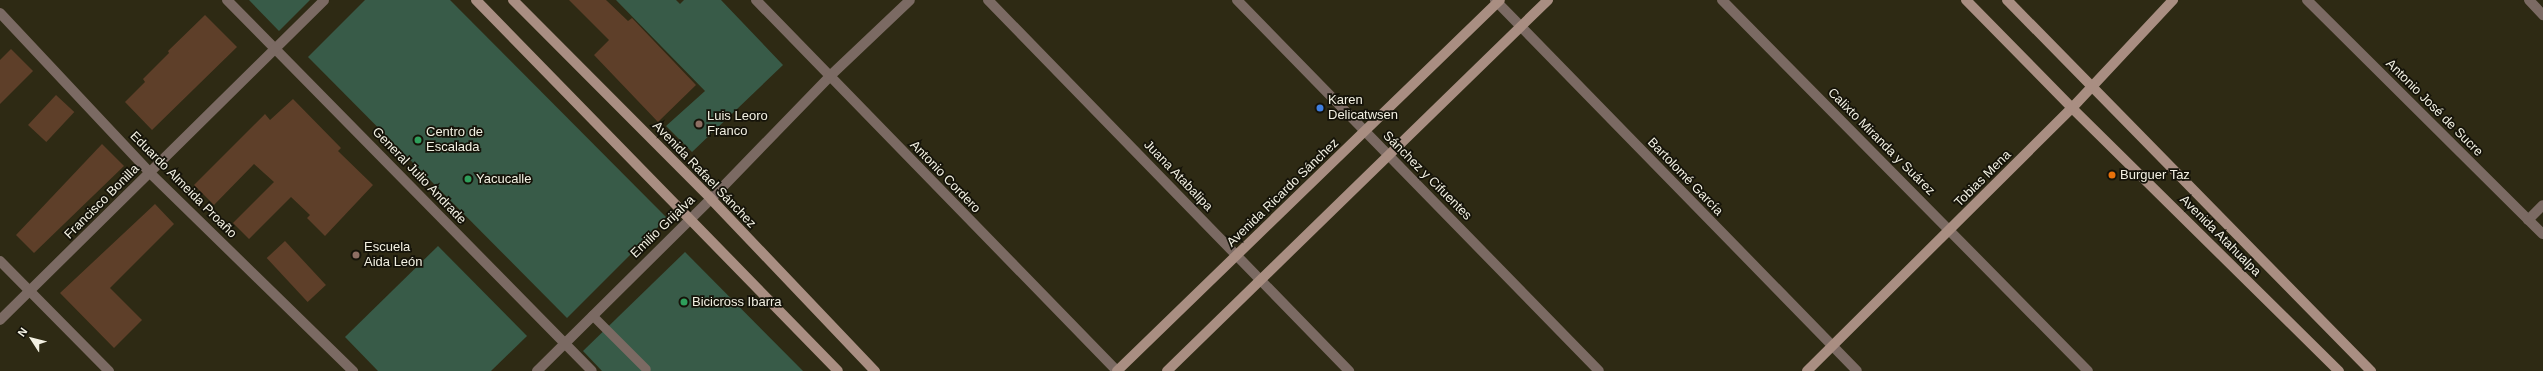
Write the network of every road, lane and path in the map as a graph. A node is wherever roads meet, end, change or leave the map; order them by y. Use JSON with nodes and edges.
{"nodes":[{"id":1,"x":227,"y":0,"type":"edge"},
{"id":2,"x":324,"y":0,"type":"edge"},
{"id":3,"x":476,"y":0,"type":"edge"},
{"id":4,"x":512,"y":0,"type":"edge"},
{"id":5,"x":756,"y":0,"type":"edge"},
{"id":6,"x":910,"y":0,"type":"edge"},
{"id":7,"x":988,"y":0,"type":"edge"},
{"id":8,"x":1237,"y":0,"type":"edge"},
{"id":9,"x":1548,"y":0,"type":"edge"},
{"id":10,"x":1722,"y":0,"type":"edge"},
{"id":11,"x":1966,"y":0,"type":"edge"},
{"id":12,"x":2007,"y":0,"type":"edge"},
{"id":13,"x":2173,"y":0,"type":"edge"},
{"id":14,"x":2307,"y":0,"type":"edge"},
{"id":15,"x":2529,"y":0,"type":"edge"},
{"id":16,"x":1498,"y":1,"type":"edge"},
{"id":17,"x":0,"y":13,"type":"edge"},
{"id":18,"x":2543,"y":15,"type":"edge"},
{"id":19,"x":1521,"y":27,"type":"junction"},
{"id":20,"x":275,"y":48,"type":"junction"},
{"id":21,"x":830,"y":76,"type":"junction"},
{"id":22,"x":2092,"y":85,"type":"junction"},
{"id":23,"x":2072,"y":108,"type":"junction"},
{"id":24,"x":1365,"y":132,"type":"junction"},
{"id":25,"x":1388,"y":154,"type":"junction"},
{"id":26,"x":150,"y":173,"type":"junction"},
{"id":27,"x":711,"y":199,"type":"junction"},
{"id":28,"x":2543,"y":205,"type":"edge"},
{"id":29,"x":690,"y":219,"type":"junction"},
{"id":30,"x":2528,"y":220,"type":"junction"},
{"id":31,"x":1950,"y":231,"type":"junction"},
{"id":32,"x":2543,"y":234,"type":"edge"},
{"id":33,"x":1238,"y":255,"type":"junction"},
{"id":34,"x":0,"y":261,"type":"edge"},
{"id":35,"x":1261,"y":280,"type":"junction"},
{"id":36,"x":30,"y":292,"type":"junction"},
{"id":37,"x":592,"y":315,"type":"junction"},
{"id":38,"x":0,"y":320,"type":"edge"},
{"id":39,"x":565,"y":343,"type":"junction"},
{"id":40,"x":1832,"y":346,"type":"junction"},
{"id":41,"x":646,"y":369,"type":"dead end"},
{"id":42,"x":109,"y":371,"type":"edge"},
{"id":43,"x":353,"y":371,"type":"edge"},
{"id":44,"x":537,"y":371,"type":"edge"},
{"id":45,"x":592,"y":371,"type":"edge"},
{"id":46,"x":838,"y":371,"type":"edge"},
{"id":47,"x":875,"y":371,"type":"edge"},
{"id":48,"x":1117,"y":371,"type":"edge"},
{"id":49,"x":1166,"y":371,"type":"edge"},
{"id":50,"x":1348,"y":371,"type":"edge"},
{"id":51,"x":1599,"y":371,"type":"edge"},
{"id":52,"x":1807,"y":371,"type":"edge"},
{"id":53,"x":1857,"y":371,"type":"edge"},
{"id":54,"x":2088,"y":371,"type":"edge"},
{"id":55,"x":2339,"y":371,"type":"edge"},
{"id":56,"x":2371,"y":371,"type":"edge"}],
"edges":[{"from":1,"to":20,"type":"street","name":"General Julio Andrade"},
{"from":2,"to":20,"type":"street","name":"Francisco Bonilla"},
{"from":3,"to":29,"type":"main road"},
{"from":4,"to":27,"type":"main road","name":"Avenida Rafael Sánchez"},
{"from":5,"to":21,"type":"street","name":"Antonio Cordero"},
{"from":6,"to":21,"type":"street","name":"Emilio Grijalva"},
{"from":7,"to":33,"type":"street","name":"Juana Atabalipa"},
{"from":8,"to":24,"type":"street","name":"Sánchez y Cifuentes"},
{"from":9,"to":19,"type":"main road"},
{"from":10,"to":31,"type":"street","name":"Calixto Miranda y Suárez"},
{"from":11,"to":23,"type":"main road","name":"Avenida Atahualpa"},
{"from":12,"to":22,"type":"main road","name":"Avenida Atahualpa"},
{"from":13,"to":22,"type":"main road","name":"Tobias Mena"},
{"from":14,"to":30,"type":"street","name":"Antonio José de Sucre"},
{"from":15,"to":18,"type":"street"},
{"from":16,"to":19,"type":"street","name":"Bartolomé García"},
{"from":16,"to":24,"type":"main road","name":"Avenida Ricardo Sánchez"},
{"from":17,"to":26,"type":"street","name":"Eduardo Almeida Proaño"},
{"from":19,"to":25,"type":"main road"},
{"from":19,"to":40,"type":"street","name":"Bartolomé García"},
{"from":20,"to":26,"type":"street","name":"Francisco Bonilla"},
{"from":20,"to":39,"type":"street","name":"General Julio Andrade"},
{"from":21,"to":27,"type":"street","name":"Emilio Grijalva"},
{"from":21,"to":48,"type":"street","name":"Antonio Cordero"},
{"from":22,"to":23,"type":"main road","name":"Tobias Mena"},
{"from":22,"to":56,"type":"main road","name":"Avenida Atahualpa"},
{"from":23,"to":31,"type":"main road","name":"Tobias Mena"},
{"from":23,"to":55,"type":"main road","name":"Avenida Atahualpa"},
{"from":24,"to":25,"type":"street","name":"Sánchez y Cifuentes"},
{"from":24,"to":33,"type":"main road","name":"Avenida Ricardo Sánchez"},
{"from":25,"to":35,"type":"main road"},
{"from":25,"to":51,"type":"street","name":"Sánchez y Cifuentes"},
{"from":26,"to":36,"type":"street","name":"Francisco Bonilla"},
{"from":26,"to":43,"type":"street","name":"Eduardo Almeida Proaño"},
{"from":27,"to":29,"type":"street","name":"Emilio Grijalva"},
{"from":27,"to":47,"type":"main road","name":"Avenida Rafael Sánchez"},
{"from":28,"to":30,"type":"street"},
{"from":29,"to":37,"type":"street","name":"Emilio Grijalva"},
{"from":29,"to":46,"type":"main road"},
{"from":30,"to":32,"type":"street","name":"Antonio José de Sucre"},
{"from":31,"to":40,"type":"main road","name":"Tobias Mena"},
{"from":31,"to":54,"type":"street","name":"Calixto Miranda y Suárez"},
{"from":33,"to":35,"type":"street","name":"Juana Atabalipa"},
{"from":33,"to":48,"type":"main road","name":"Avenida Ricardo Sánchez"},
{"from":34,"to":36,"type":"street"},
{"from":35,"to":49,"type":"main road"},
{"from":35,"to":50,"type":"street","name":"Juana Atabalipa"},
{"from":36,"to":38,"type":"street","name":"Francisco Bonilla"},
{"from":36,"to":42,"type":"street"},
{"from":37,"to":39,"type":"street","name":"Emilio Grijalva"},
{"from":37,"to":41,"type":"lane"},
{"from":39,"to":44,"type":"street","name":"Emilio Grijalva"},
{"from":39,"to":45,"type":"street","name":"General Julio Andrade"},
{"from":40,"to":52,"type":"main road","name":"Tobias Mena"},
{"from":40,"to":53,"type":"street","name":"Bartolomé García"}]}
